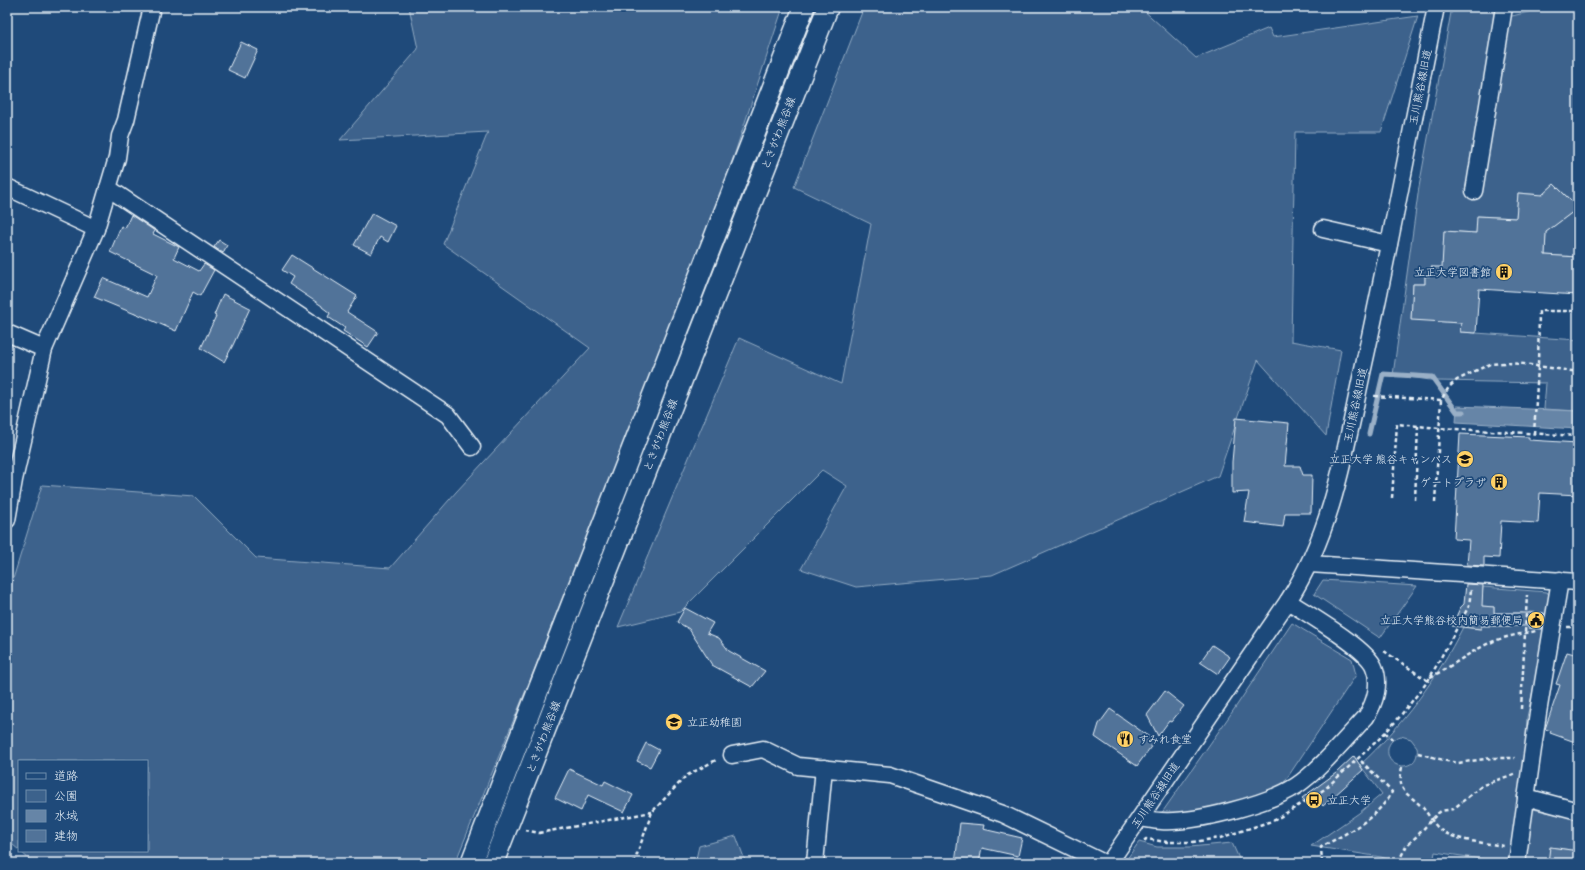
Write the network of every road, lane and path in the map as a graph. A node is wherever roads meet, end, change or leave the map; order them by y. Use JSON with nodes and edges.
{"nodes":[{"id":1,"x":152,"y":7,"type":"edge"},
{"id":2,"x":804,"y":7,"type":"edge"},
{"id":3,"x":828,"y":7,"type":"edge"},
{"id":4,"x":1436,"y":7,"type":"edge"},
{"id":5,"x":1504,"y":7,"type":"edge"},
{"id":6,"x":7,"y":187,"type":"edge"},
{"id":7,"x":108,"y":188,"type":"junction"},
{"id":8,"x":1474,"y":191,"type":"dead end"},
{"id":9,"x":96,"y":229,"type":"junction"},
{"id":10,"x":1323,"y":229,"type":"dead end"},
{"id":11,"x":1389,"y":244,"type":"junction"},
{"id":12,"x":1578,"y":311,"type":"edge"},
{"id":13,"x":7,"y":334,"type":"edge"},
{"id":14,"x":44,"y":349,"type":"junction"},
{"id":15,"x":1538,"y":367,"type":"junction"},
{"id":16,"x":1578,"y":372,"type":"edge"},
{"id":17,"x":1368,"y":396,"type":"dead end"},
{"id":18,"x":1441,"y":400,"type":"junction"},
{"id":19,"x":1418,"y":426,"type":"junction"},
{"id":20,"x":1439,"y":428,"type":"junction"},
{"id":21,"x":1534,"y":434,"type":"junction"},
{"id":22,"x":1578,"y":436,"type":"edge"},
{"id":23,"x":472,"y":447,"type":"dead end"},
{"id":24,"x":1392,"y":498,"type":"dead end"},
{"id":25,"x":1414,"y":500,"type":"dead end"},
{"id":26,"x":1435,"y":502,"type":"dead end"},
{"id":27,"x":7,"y":520,"type":"edge"},
{"id":28,"x":1310,"y":564,"type":"junction"},
{"id":29,"x":1529,"y":578,"type":"junction"},
{"id":30,"x":1560,"y":580,"type":"junction"},
{"id":31,"x":1578,"y":582,"type":"edge"},
{"id":32,"x":1288,"y":601,"type":"junction"},
{"id":33,"x":1526,"y":633,"type":"junction"},
{"id":34,"x":1430,"y":677,"type":"dead end"},
{"id":35,"x":1521,"y":712,"type":"dead end"},
{"id":36,"x":1385,"y":732,"type":"dead end"},
{"id":37,"x":1393,"y":740,"type":"dead end"},
{"id":38,"x":1418,"y":753,"type":"dead end"},
{"id":39,"x":732,"y":755,"type":"joint"},
{"id":40,"x":1359,"y":758,"type":"dead end"},
{"id":41,"x":1530,"y":765,"type":"junction"},
{"id":42,"x":1402,"y":767,"type":"dead end"},
{"id":43,"x":824,"y":768,"type":"junction"},
{"id":44,"x":1526,"y":797,"type":"junction"},
{"id":45,"x":1578,"y":811,"type":"edge"},
{"id":46,"x":652,"y":812,"type":"junction"},
{"id":47,"x":1140,"y":818,"type":"junction"},
{"id":48,"x":1432,"y":820,"type":"junction"},
{"id":49,"x":524,"y":830,"type":"dead end"},
{"id":50,"x":1518,"y":855,"type":"edge"},
{"id":51,"x":1398,"y":862,"type":"dead end"},
{"id":52,"x":471,"y":863,"type":"edge"},
{"id":53,"x":493,"y":863,"type":"edge"},
{"id":54,"x":634,"y":863,"type":"edge"},
{"id":55,"x":815,"y":863,"type":"edge"},
{"id":56,"x":1104,"y":863,"type":"edge"},
{"id":57,"x":1109,"y":863,"type":"edge"},
{"id":58,"x":1322,"y":863,"type":"edge"}],
"edges":[{"from":1,"to":7,"type":"street"},
{"from":2,"to":52,"type":"main road","name":"ときがわ熊谷線"},
{"from":3,"to":53,"type":"main road","name":"ときがわ熊谷線"},
{"from":4,"to":11,"type":"street","name":"玉川熊谷線旧道"},
{"from":5,"to":8,"type":"street"},
{"from":6,"to":9,"type":"street"},
{"from":7,"to":9,"type":"street"},
{"from":7,"to":23,"type":"street"},
{"from":9,"to":14,"type":"street"},
{"from":10,"to":11,"type":"street"},
{"from":11,"to":28,"type":"street","name":"玉川熊谷線旧道"},
{"from":12,"to":15,"type":"path"},
{"from":13,"to":14,"type":"street"},
{"from":14,"to":27,"type":"street"},
{"from":15,"to":16,"type":"path"},
{"from":15,"to":18,"type":"path"},
{"from":15,"to":21,"type":"path"},
{"from":17,"to":18,"type":"path"},
{"from":18,"to":20,"type":"path"},
{"from":19,"to":20,"type":"path"},
{"from":19,"to":24,"type":"path"},
{"from":19,"to":25,"type":"path"},
{"from":20,"to":21,"type":"path"},
{"from":20,"to":26,"type":"path"},
{"from":21,"to":22,"type":"path"},
{"from":28,"to":29,"type":"street"},
{"from":28,"to":32,"type":"street","name":"玉川熊谷線旧道"},
{"from":29,"to":30,"type":"street"},
{"from":29,"to":33,"type":"path"},
{"from":30,"to":31,"type":"street"},
{"from":30,"to":41,"type":"street"},
{"from":32,"to":47,"type":"street","name":"玉川熊谷線旧道"},
{"from":32,"to":47,"type":"street"},
{"from":33,"to":34,"type":"path"},
{"from":33,"to":35,"type":"path"},
{"from":36,"to":37,"type":"path"},
{"from":38,"to":41,"type":"path"},
{"from":39,"to":43,"type":"street"},
{"from":39,"to":46,"type":"path"},
{"from":40,"to":58,"type":"path"},
{"from":41,"to":44,"type":"street"},
{"from":41,"to":48,"type":"path"},
{"from":42,"to":48,"type":"path"},
{"from":43,"to":55,"type":"street"},
{"from":43,"to":56,"type":"street"},
{"from":44,"to":45,"type":"street"},
{"from":44,"to":50,"type":"street"},
{"from":46,"to":49,"type":"path"},
{"from":46,"to":54,"type":"path"},
{"from":47,"to":57,"type":"street","name":"玉川熊谷線旧道"},
{"from":48,"to":50,"type":"path"},
{"from":48,"to":51,"type":"path"}]}
